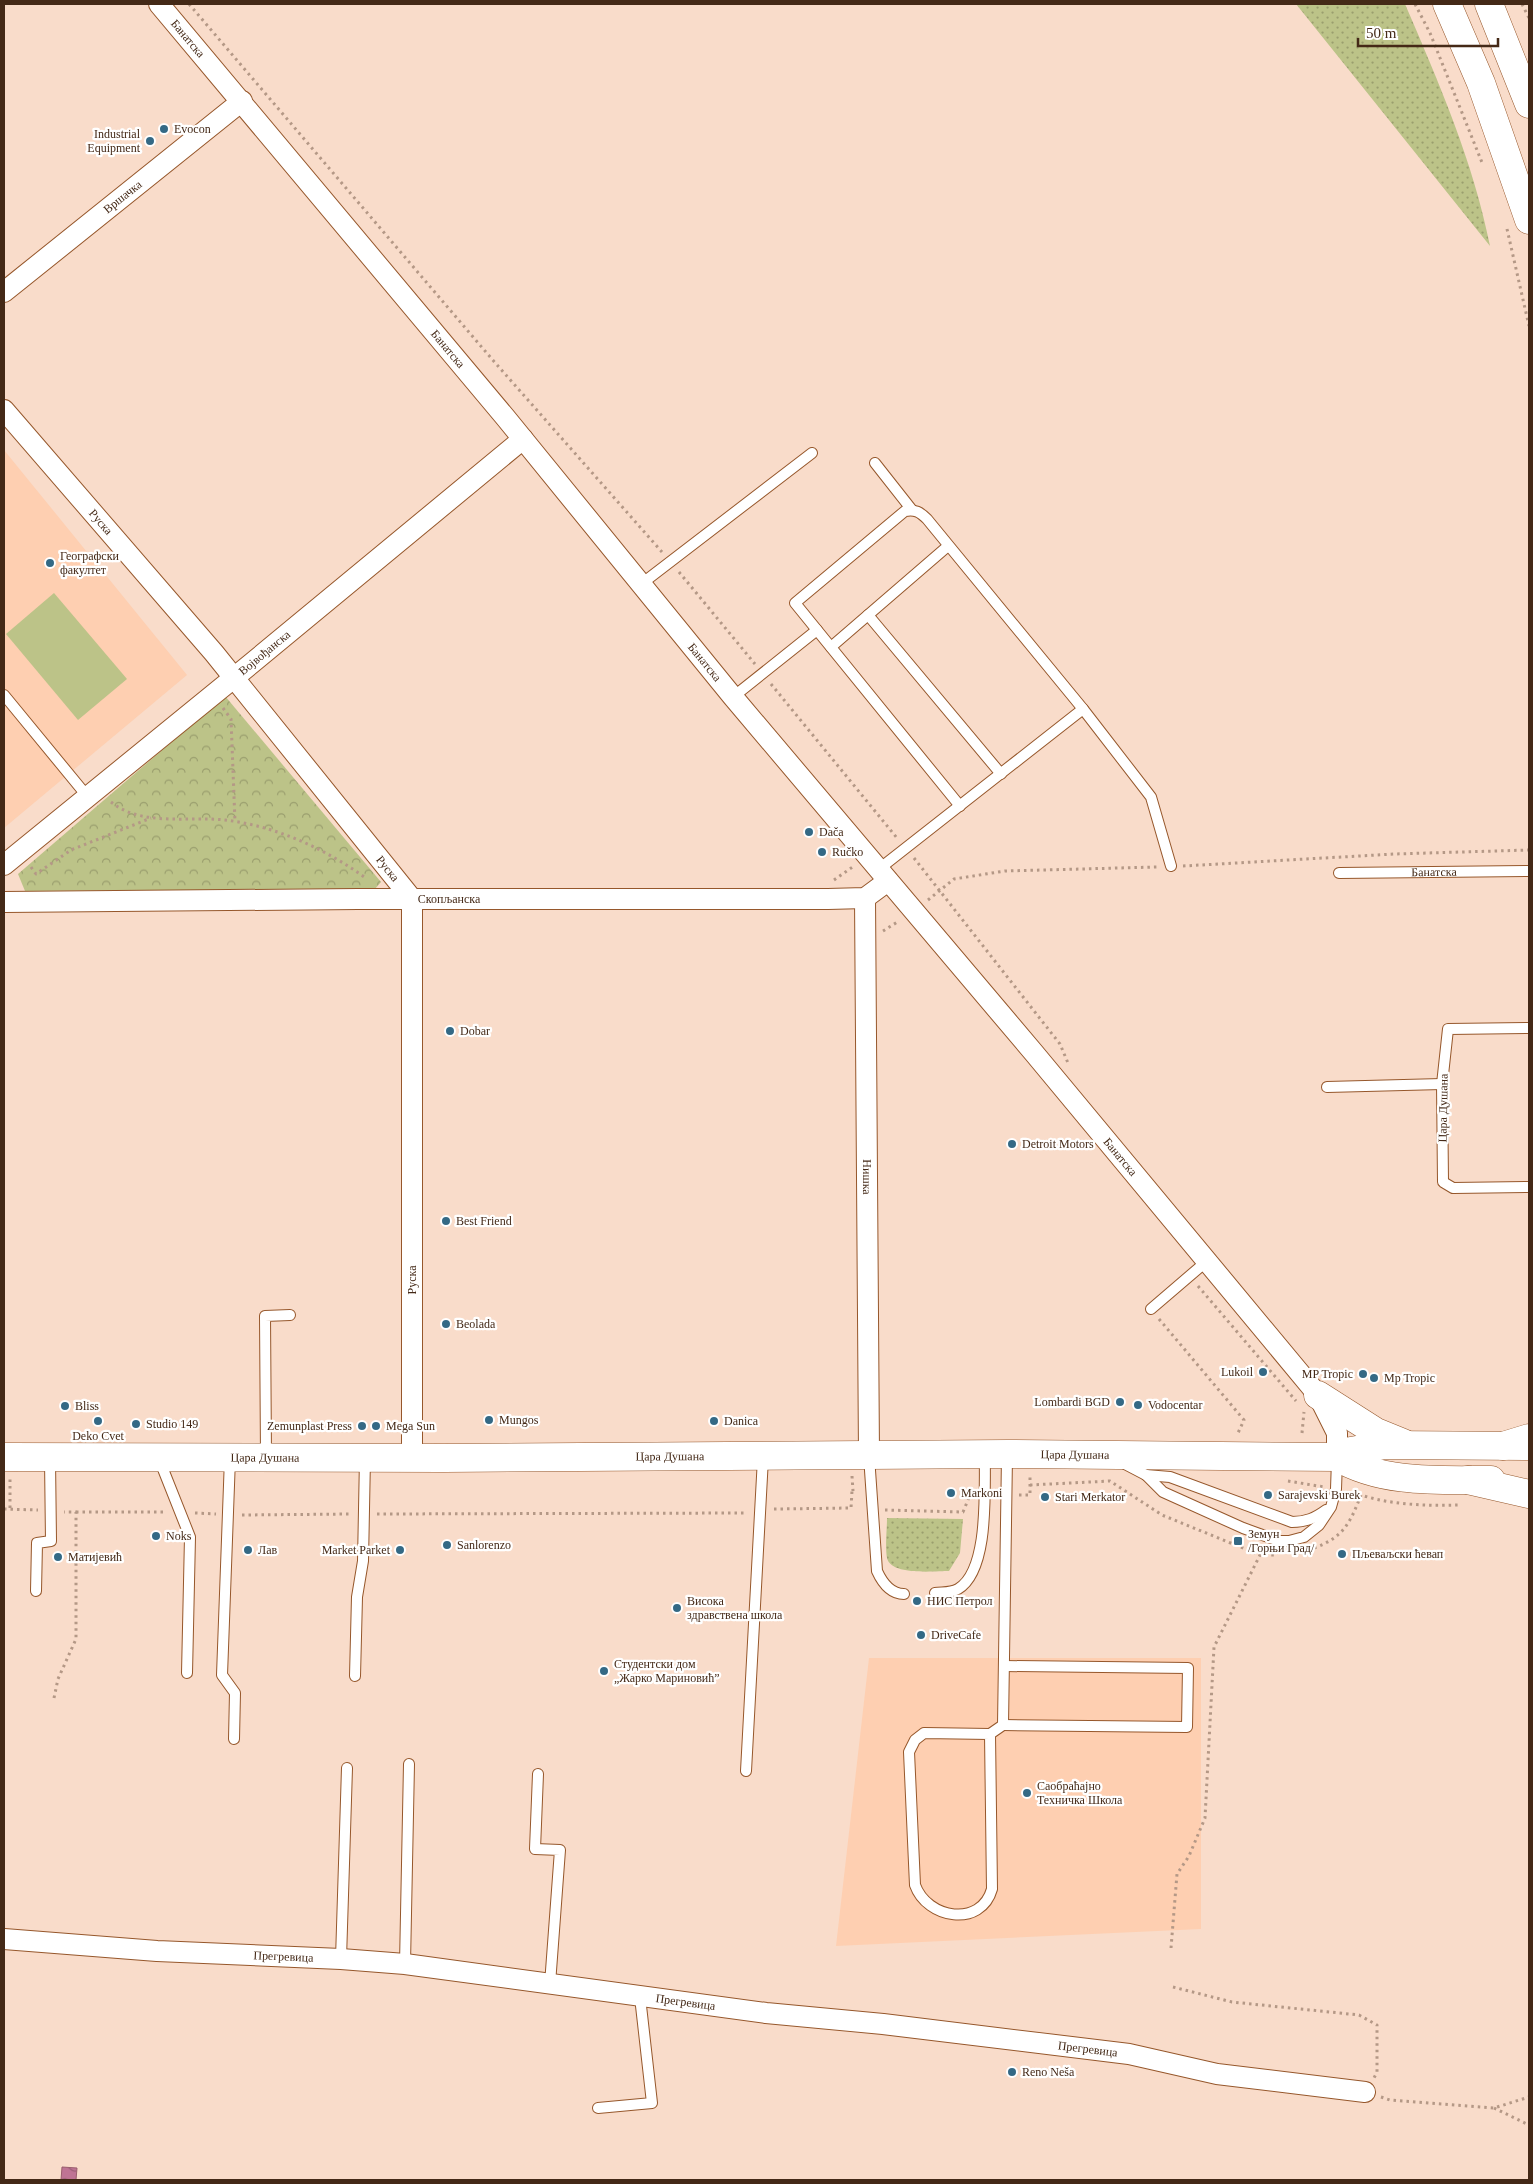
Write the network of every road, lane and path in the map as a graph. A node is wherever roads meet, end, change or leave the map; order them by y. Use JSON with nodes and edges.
{"nodes":[{"id":1,"x":159,"y":4,"type":"edge"},
{"id":2,"x":189,"y":4,"type":"edge"},
{"id":3,"x":1415,"y":4,"type":"edge"},
{"id":4,"x":1447,"y":4,"type":"edge"},
{"id":5,"x":1489,"y":4,"type":"edge"},
{"id":6,"x":1522,"y":4,"type":"edge"},
{"id":7,"x":1529,"y":18,"type":"edge"},
{"id":8,"x":242,"y":102,"type":"junction"},
{"id":9,"x":1529,"y":104,"type":"edge"},
{"id":10,"x":1484,"y":167,"type":"dead end"},
{"id":11,"x":1517,"y":221,"type":"edge"},
{"id":12,"x":4,"y":292,"type":"edge"},
{"id":13,"x":1529,"y":326,"type":"edge"},
{"id":14,"x":526,"y":399,"type":"junction"},
{"id":15,"x":521,"y":403,"type":"dead end"},
{"id":16,"x":4,"y":410,"type":"edge"},
{"id":17,"x":523,"y":439,"type":"junction"},
{"id":18,"x":812,"y":454,"type":"dead end"},
{"id":19,"x":875,"y":463,"type":"dead end"},
{"id":20,"x":912,"y":510,"type":"junction"},
{"id":21,"x":948,"y":546,"type":"junction"},
{"id":22,"x":670,"y":562,"type":"junction"},
{"id":23,"x":640,"y":585,"type":"junction"},
{"id":24,"x":868,"y":615,"type":"junction"},
{"id":25,"x":817,"y":630,"type":"junction"},
{"id":26,"x":831,"y":647,"type":"junction"},
{"id":27,"x":762,"y":673,"type":"junction"},
{"id":28,"x":234,"y":678,"type":"junction"},
{"id":29,"x":4,"y":695,"type":"edge"},
{"id":30,"x":212,"y":695,"type":"junction"},
{"id":31,"x":733,"y":697,"type":"junction"},
{"id":32,"x":1083,"y":710,"type":"junction"},
{"id":33,"x":1001,"y":774,"type":"junction"},
{"id":34,"x":91,"y":792,"type":"junction"},
{"id":35,"x":960,"y":806,"type":"junction"},
{"id":36,"x":154,"y":817,"type":"junction"},
{"id":37,"x":235,"y":822,"type":"junction"},
{"id":38,"x":906,"y":849,"type":"junction"},
{"id":39,"x":1529,"y":850,"type":"edge"},
{"id":40,"x":11,"y":858,"type":"edge"},
{"id":41,"x":1170,"y":866,"type":"junction"},
{"id":42,"x":1529,"y":871,"type":"edge"},
{"id":43,"x":1338,"y":873,"type":"dead end"},
{"id":44,"x":883,"y":875,"type":"junction"},
{"id":45,"x":940,"y":890,"type":"junction"},
{"id":46,"x":865,"y":898,"type":"junction"},
{"id":47,"x":382,"y":899,"type":"junction"},
{"id":48,"x":412,"y":899,"type":"junction"},
{"id":49,"x":4,"y":902,"type":"edge"},
{"id":50,"x":913,"y":912,"type":"junction"},
{"id":51,"x":1529,"y":1028,"type":"edge"},
{"id":52,"x":1071,"y":1069,"type":"dead end"},
{"id":53,"x":1442,"y":1084,"type":"junction"},
{"id":54,"x":1327,"y":1087,"type":"dead end"},
{"id":55,"x":1529,"y":1187,"type":"edge"},
{"id":56,"x":1207,"y":1261,"type":"junction"},
{"id":57,"x":1189,"y":1276,"type":"junction"},
{"id":58,"x":1150,"y":1309,"type":"joint"},
{"id":59,"x":290,"y":1316,"type":"dead end"},
{"id":60,"x":1306,"y":1403,"type":"junction"},
{"id":61,"x":1238,"y":1434,"type":"dead end"},
{"id":62,"x":1302,"y":1434,"type":"dead end"},
{"id":63,"x":1529,"y":1438,"type":"edge"},
{"id":64,"x":1412,"y":1445,"type":"junction"},
{"id":65,"x":1516,"y":1446,"type":"edge"},
{"id":66,"x":996,"y":1454,"type":"junction"},
{"id":67,"x":1104,"y":1454,"type":"junction"},
{"id":68,"x":869,"y":1455,"type":"junction"},
{"id":69,"x":7,"y":1457,"type":"edge"},
{"id":70,"x":230,"y":1457,"type":"junction"},
{"id":71,"x":266,"y":1457,"type":"junction"},
{"id":72,"x":365,"y":1457,"type":"junction"},
{"id":73,"x":763,"y":1457,"type":"junction"},
{"id":74,"x":1337,"y":1457,"type":"junction"},
{"id":75,"x":50,"y":1458,"type":"junction"},
{"id":76,"x":158,"y":1458,"type":"junction"},
{"id":77,"x":412,"y":1458,"type":"junction"},
{"id":78,"x":1146,"y":1474,"type":"junction"},
{"id":79,"x":1529,"y":1480,"type":"edge"},
{"id":80,"x":1030,"y":1485,"type":"dead end"},
{"id":81,"x":852,"y":1491,"type":"dead end"},
{"id":82,"x":1465,"y":1493,"type":"junction"},
{"id":83,"x":1529,"y":1494,"type":"edge"},
{"id":84,"x":1331,"y":1507,"type":"junction"},
{"id":85,"x":10,"y":1508,"type":"dead end"},
{"id":86,"x":760,"y":1509,"type":"junction"},
{"id":87,"x":180,"y":1512,"type":"junction"},
{"id":88,"x":364,"y":1514,"type":"junction"},
{"id":89,"x":228,"y":1515,"type":"junction"},
{"id":90,"x":1308,"y":1550,"type":"dead end"},
{"id":91,"x":1260,"y":1555,"type":"junction"},
{"id":92,"x":1276,"y":1555,"type":"dead end"},
{"id":93,"x":36,"y":1591,"type":"dead end"},
{"id":94,"x":935,"y":1593,"type":"dead end"},
{"id":95,"x":904,"y":1594,"type":"dead end"},
{"id":96,"x":1005,"y":1666,"type":"junction"},
{"id":97,"x":187,"y":1673,"type":"dead end"},
{"id":98,"x":355,"y":1676,"type":"dead end"},
{"id":99,"x":54,"y":1698,"type":"dead end"},
{"id":100,"x":1003,"y":1725,"type":"junction"},
{"id":101,"x":990,"y":1734,"type":"junction"},
{"id":102,"x":234,"y":1739,"type":"dead end"},
{"id":103,"x":409,"y":1764,"type":"dead end"},
{"id":104,"x":347,"y":1768,"type":"dead end"},
{"id":105,"x":746,"y":1771,"type":"dead end"},
{"id":106,"x":538,"y":1774,"type":"dead end"},
{"id":107,"x":4,"y":1939,"type":"edge"},
{"id":108,"x":1171,"y":1948,"type":"dead end"},
{"id":109,"x":341,"y":1959,"type":"junction"},
{"id":110,"x":405,"y":1964,"type":"junction"},
{"id":111,"x":550,"y":1984,"type":"junction"},
{"id":112,"x":1174,"y":1987,"type":"dead end"},
{"id":113,"x":640,"y":1997,"type":"junction"},
{"id":114,"x":1365,"y":2092,"type":"junction"},
{"id":115,"x":1529,"y":2097,"type":"edge"},
{"id":116,"x":598,"y":2108,"type":"dead end"},
{"id":117,"x":1494,"y":2108,"type":"junction"},
{"id":118,"x":1529,"y":2125,"type":"edge"}],
"edges":[{"from":1,"to":8,"type":"street","name":"Банатска"},
{"from":2,"to":14,"type":"path"},
{"from":3,"to":10,"type":"path"},
{"from":4,"to":11,"type":"main road"},
{"from":5,"to":9,"type":"main road"},
{"from":6,"to":7,"type":"path"},
{"from":8,"to":12,"type":"street","name":"Вршачка"},
{"from":8,"to":17,"type":"street","name":"Банатска"},
{"from":11,"to":13,"type":"path"},
{"from":14,"to":15,"type":"path"},
{"from":14,"to":22,"type":"path"},
{"from":16,"to":28,"type":"street","name":"Руска"},
{"from":17,"to":23,"type":"street","name":"Банатска"},
{"from":17,"to":28,"type":"street","name":"Војвођанска"},
{"from":18,"to":22,"type":"lane"},
{"from":19,"to":20,"type":"lane"},
{"from":20,"to":21,"type":"lane"},
{"from":20,"to":25,"type":"lane"},
{"from":21,"to":24,"type":"lane"},
{"from":21,"to":32,"type":"lane"},
{"from":22,"to":23,"type":"lane"},
{"from":22,"to":27,"type":"path"},
{"from":23,"to":31,"type":"street","name":"Банатска"},
{"from":24,"to":26,"type":"lane"},
{"from":24,"to":33,"type":"lane"},
{"from":25,"to":26,"type":"lane"},
{"from":25,"to":27,"type":"lane"},
{"from":26,"to":35,"type":"lane"},
{"from":27,"to":31,"type":"lane"},
{"from":27,"to":38,"type":"path"},
{"from":28,"to":30,"type":"street","name":"Војвођанска"},
{"from":28,"to":48,"type":"street","name":"Руска"},
{"from":29,"to":34,"type":"lane"},
{"from":30,"to":34,"type":"street","name":"Војвођанска"},
{"from":30,"to":37,"type":"path"},
{"from":31,"to":44,"type":"street","name":"Банатска"},
{"from":32,"to":33,"type":"lane"},
{"from":32,"to":41,"type":"lane"},
{"from":33,"to":35,"type":"lane"},
{"from":34,"to":36,"type":"path"},
{"from":34,"to":40,"type":"street","name":"Војвођанска"},
{"from":35,"to":38,"type":"lane"},
{"from":36,"to":37,"type":"path"},
{"from":36,"to":40,"type":"path"},
{"from":37,"to":47,"type":"path"},
{"from":38,"to":44,"type":"lane"},
{"from":38,"to":45,"type":"path"},
{"from":39,"to":41,"type":"path"},
{"from":41,"to":45,"type":"path"},
{"from":42,"to":43,"type":"lane","name":"Банатска"},
{"from":44,"to":46,"type":"street"},
{"from":44,"to":50,"type":"street","name":"Банатска"},
{"from":45,"to":50,"type":"path"},
{"from":45,"to":52,"type":"path"},
{"from":46,"to":48,"type":"street","name":"Скопљанска"},
{"from":46,"to":68,"type":"street","name":"Нишка"},
{"from":47,"to":48,"type":"street","name":"Скопљанска"},
{"from":47,"to":49,"type":"street","name":"Скопљанска"},
{"from":48,"to":77,"type":"street","name":"Руска"},
{"from":50,"to":56,"type":"street","name":"Банатска"},
{"from":51,"to":53,"type":"lane","name":"Цара Душана"},
{"from":53,"to":54,"type":"lane"},
{"from":53,"to":55,"type":"lane","name":"Цара Душана"},
{"from":56,"to":57,"type":"lane"},
{"from":56,"to":60,"type":"street","name":"Банатска"},
{"from":57,"to":58,"type":"lane"},
{"from":57,"to":60,"type":"path"},
{"from":58,"to":61,"type":"path"},
{"from":59,"to":71,"type":"lane"},
{"from":60,"to":62,"type":"path"},
{"from":60,"to":64,"type":"main road"},
{"from":60,"to":74,"type":"street","name":"Банатска"},
{"from":63,"to":65,"type":"main road","name":"Цара Душана"},
{"from":64,"to":65,"type":"main road","name":"Цара Душана"},
{"from":64,"to":74,"type":"main road","name":"Цара Душана"},
{"from":66,"to":67,"type":"main road","name":"Цара Душана"},
{"from":66,"to":68,"type":"main road","name":"Цара Душана"},
{"from":66,"to":94,"type":"lane"},
{"from":66,"to":96,"type":"lane"},
{"from":67,"to":74,"type":"main road","name":"Цара Душана"},
{"from":67,"to":78,"type":"lane"},
{"from":68,"to":73,"type":"main road","name":"Цара Душана"},
{"from":68,"to":95,"type":"lane"},
{"from":69,"to":75,"type":"main road","name":"Цара Душана"},
{"from":69,"to":85,"type":"path"},
{"from":70,"to":71,"type":"main road","name":"Цара Душана"},
{"from":70,"to":76,"type":"main road","name":"Цара Душана"},
{"from":70,"to":89,"type":"lane"},
{"from":71,"to":72,"type":"main road","name":"Цара Душана"},
{"from":72,"to":77,"type":"main road","name":"Цара Душана"},
{"from":72,"to":88,"type":"lane"},
{"from":73,"to":77,"type":"main road","name":"Цара Душана"},
{"from":73,"to":86,"type":"lane"},
{"from":74,"to":82,"type":"main road","name":"Цара Душана"},
{"from":74,"to":84,"type":"lane"},
{"from":75,"to":76,"type":"main road","name":"Цара Душана"},
{"from":75,"to":93,"type":"lane"},
{"from":76,"to":87,"type":"lane"},
{"from":78,"to":84,"type":"lane"},
{"from":78,"to":84,"type":"lane"},
{"from":79,"to":82,"type":"main road","name":"Цара Душана"},
{"from":80,"to":91,"type":"path"},
{"from":81,"to":86,"type":"path"},
{"from":82,"to":83,"type":"main road"},
{"from":82,"to":90,"type":"path"},
{"from":86,"to":88,"type":"path"},
{"from":86,"to":105,"type":"lane"},
{"from":87,"to":89,"type":"path"},
{"from":87,"to":97,"type":"lane"},
{"from":87,"to":99,"type":"path"},
{"from":88,"to":89,"type":"path"},
{"from":88,"to":98,"type":"lane"},
{"from":89,"to":102,"type":"lane"},
{"from":91,"to":92,"type":"path"},
{"from":91,"to":108,"type":"path"},
{"from":96,"to":100,"type":"lane"},
{"from":96,"to":100,"type":"lane"},
{"from":100,"to":101,"type":"lane"},
{"from":101,"to":101,"type":"lane"},
{"from":103,"to":110,"type":"lane"},
{"from":104,"to":109,"type":"lane"},
{"from":106,"to":111,"type":"lane"},
{"from":107,"to":109,"type":"street","name":"Прегревица"},
{"from":109,"to":110,"type":"street","name":"Прегревица"},
{"from":110,"to":111,"type":"street","name":"Прегревица"},
{"from":111,"to":113,"type":"street","name":"Прегревица"},
{"from":112,"to":114,"type":"path"},
{"from":113,"to":114,"type":"street","name":"Прегревица"},
{"from":113,"to":116,"type":"lane"},
{"from":114,"to":117,"type":"path"},
{"from":115,"to":117,"type":"path"},
{"from":117,"to":118,"type":"path"}]}
